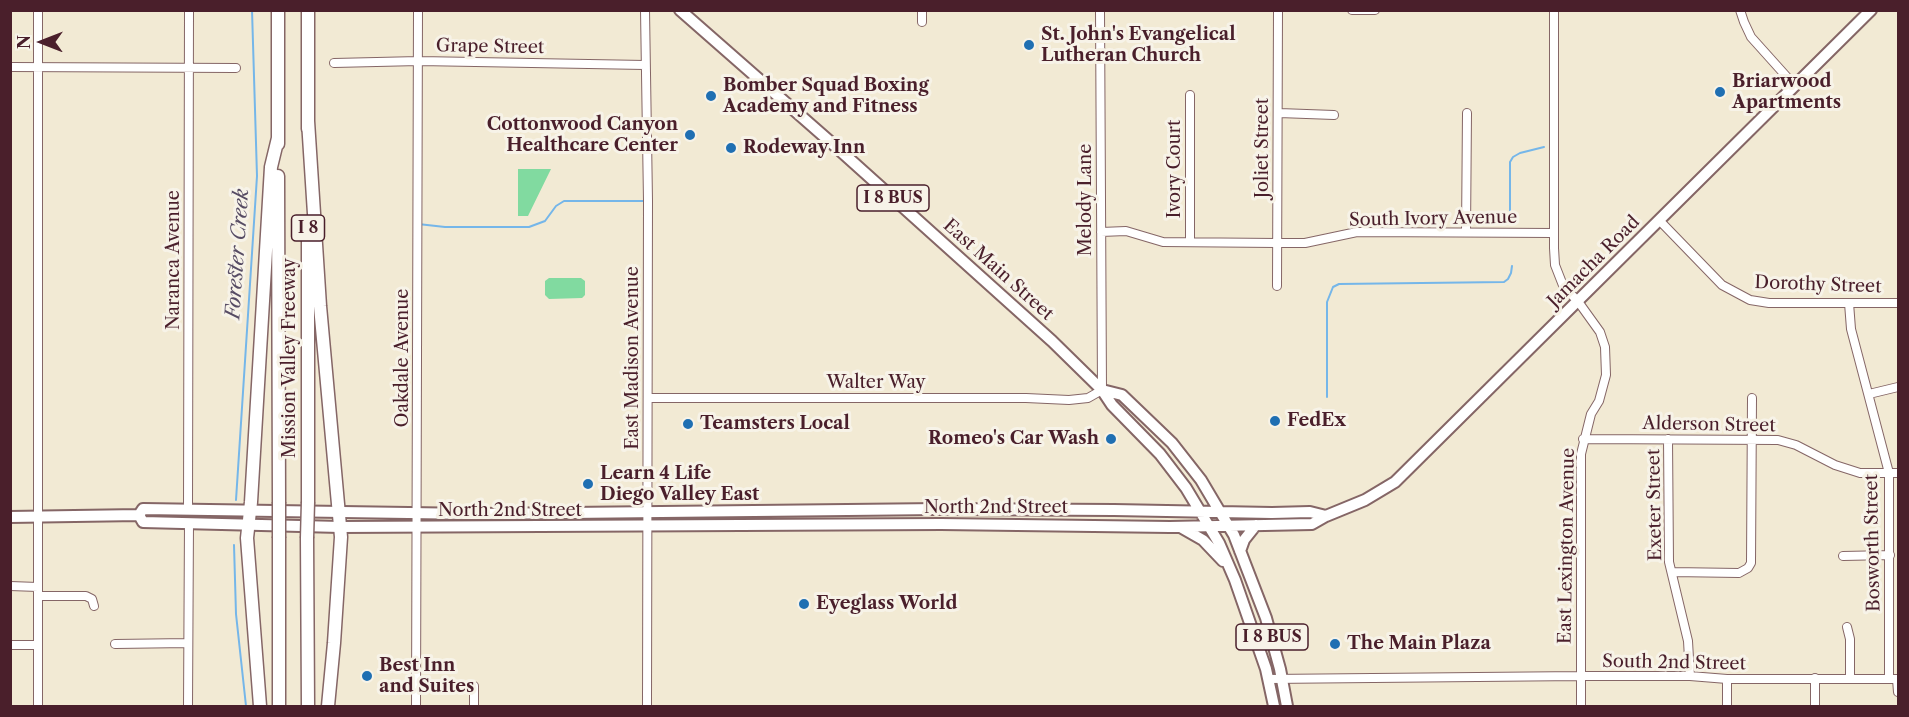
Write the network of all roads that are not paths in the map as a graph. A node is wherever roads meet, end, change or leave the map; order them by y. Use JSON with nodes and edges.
{"nodes":[{"id":1,"x":38,"y":10,"type":"edge"},
{"id":2,"x":189,"y":10,"type":"edge"},
{"id":3,"x":278,"y":10,"type":"edge"},
{"id":4,"x":308,"y":10,"type":"edge"},
{"id":5,"x":418,"y":10,"type":"edge"},
{"id":6,"x":645,"y":10,"type":"edge"},
{"id":7,"x":680,"y":10,"type":"edge"},
{"id":8,"x":922,"y":10,"type":"edge"},
{"id":9,"x":1100,"y":10,"type":"edge"},
{"id":10,"x":1278,"y":10,"type":"edge"},
{"id":11,"x":1352,"y":10,"type":"edge"},
{"id":12,"x":1375,"y":10,"type":"edge"},
{"id":13,"x":1554,"y":10,"type":"edge"},
{"id":14,"x":1740,"y":10,"type":"edge"},
{"id":15,"x":1871,"y":10,"type":"edge"},
{"id":16,"x":922,"y":22,"type":"dead end"},
{"id":17,"x":419,"y":61,"type":"junction"},
{"id":18,"x":334,"y":63,"type":"dead end"},
{"id":19,"x":645,"y":65,"type":"junction"},
{"id":20,"x":10,"y":67,"type":"edge"},
{"id":21,"x":38,"y":67,"type":"junction"},
{"id":22,"x":237,"y":68,"type":"dead end"},
{"id":23,"x":189,"y":69,"type":"junction"},
{"id":24,"x":1795,"y":87,"type":"junction"},
{"id":25,"x":1190,"y":95,"type":"dead end"},
{"id":26,"x":1279,"y":113,"type":"junction"},
{"id":27,"x":1467,"y":113,"type":"dead end"},
{"id":28,"x":1334,"y":116,"type":"dead end"},
{"id":29,"x":308,"y":121,"type":"junction"},
{"id":30,"x":278,"y":138,"type":"junction"},
{"id":31,"x":1659,"y":220,"type":"junction"},
{"id":32,"x":1101,"y":232,"type":"junction"},
{"id":33,"x":1466,"y":232,"type":"junction"},
{"id":34,"x":1554,"y":233,"type":"junction"},
{"id":35,"x":1190,"y":242,"type":"junction"},
{"id":36,"x":1278,"y":243,"type":"junction"},
{"id":37,"x":1277,"y":286,"type":"dead end"},
{"id":38,"x":1577,"y":300,"type":"junction"},
{"id":39,"x":1849,"y":303,"type":"junction"},
{"id":40,"x":1899,"y":303,"type":"edge"},
{"id":41,"x":1899,"y":387,"type":"edge"},
{"id":42,"x":1102,"y":390,"type":"junction"},
{"id":43,"x":1869,"y":394,"type":"junction"},
{"id":44,"x":648,"y":398,"type":"junction"},
{"id":45,"x":1752,"y":398,"type":"dead end"},
{"id":46,"x":1583,"y":439,"type":"junction"},
{"id":47,"x":1668,"y":439,"type":"junction"},
{"id":48,"x":1752,"y":439,"type":"junction"},
{"id":49,"x":1889,"y":473,"type":"junction"},
{"id":50,"x":1899,"y":473,"type":"edge"},
{"id":51,"x":1183,"y":484,"type":"junction"},
{"id":52,"x":188,"y":510,"type":"junction"},
{"id":53,"x":338,"y":510,"type":"junction"},
{"id":54,"x":801,"y":510,"type":"junction"},
{"id":55,"x":918,"y":510,"type":"junction"},
{"id":56,"x":233,"y":511,"type":"junction"},
{"id":57,"x":250,"y":511,"type":"junction"},
{"id":58,"x":988,"y":511,"type":"junction"},
{"id":59,"x":1017,"y":511,"type":"junction"},
{"id":60,"x":1200,"y":511,"type":"junction"},
{"id":61,"x":648,"y":512,"type":"junction"},
{"id":62,"x":1169,"y":512,"type":"junction"},
{"id":63,"x":1220,"y":512,"type":"junction"},
{"id":64,"x":417,"y":513,"type":"junction"},
{"id":65,"x":139,"y":515,"type":"junction"},
{"id":66,"x":1326,"y":516,"type":"junction"},
{"id":67,"x":10,"y":517,"type":"edge"},
{"id":68,"x":38,"y":517,"type":"junction"},
{"id":69,"x":151,"y":522,"type":"junction"},
{"id":70,"x":189,"y":523,"type":"junction"},
{"id":71,"x":904,"y":524,"type":"junction"},
{"id":72,"x":962,"y":524,"type":"junction"},
{"id":73,"x":249,"y":525,"type":"junction"},
{"id":74,"x":990,"y":525,"type":"junction"},
{"id":75,"x":1228,"y":525,"type":"junction"},
{"id":76,"x":1256,"y":525,"type":"junction"},
{"id":77,"x":648,"y":526,"type":"junction"},
{"id":78,"x":775,"y":526,"type":"junction"},
{"id":79,"x":1178,"y":526,"type":"junction"},
{"id":80,"x":1209,"y":526,"type":"junction"},
{"id":81,"x":340,"y":527,"type":"junction"},
{"id":82,"x":417,"y":527,"type":"junction"},
{"id":83,"x":1240,"y":551,"type":"junction"},
{"id":84,"x":1890,"y":555,"type":"junction"},
{"id":85,"x":1843,"y":556,"type":"dead end"},
{"id":86,"x":1231,"y":570,"type":"junction"},
{"id":87,"x":1672,"y":572,"type":"junction"},
{"id":88,"x":10,"y":586,"type":"edge"},
{"id":89,"x":38,"y":587,"type":"junction"},
{"id":90,"x":38,"y":596,"type":"junction"},
{"id":91,"x":94,"y":606,"type":"dead end"},
{"id":92,"x":1847,"y":627,"type":"dead end"},
{"id":93,"x":188,"y":643,"type":"junction"},
{"id":94,"x":115,"y":644,"type":"dead end"},
{"id":95,"x":10,"y":645,"type":"edge"},
{"id":96,"x":38,"y":645,"type":"junction"},
{"id":97,"x":1581,"y":676,"type":"junction"},
{"id":98,"x":1690,"y":676,"type":"junction"},
{"id":99,"x":1815,"y":678,"type":"junction"},
{"id":100,"x":1269,"y":679,"type":"junction"},
{"id":101,"x":1727,"y":679,"type":"junction"},
{"id":102,"x":1850,"y":679,"type":"junction"},
{"id":103,"x":1895,"y":679,"type":"edge"},
{"id":104,"x":1282,"y":680,"type":"junction"},
{"id":105,"x":474,"y":686,"type":"dead end"},
{"id":106,"x":1899,"y":692,"type":"edge"},
{"id":107,"x":38,"y":706,"type":"edge"},
{"id":108,"x":188,"y":706,"type":"edge"},
{"id":109,"x":260,"y":706,"type":"edge"},
{"id":110,"x":279,"y":706,"type":"edge"},
{"id":111,"x":308,"y":706,"type":"edge"},
{"id":112,"x":328,"y":706,"type":"edge"},
{"id":113,"x":416,"y":706,"type":"edge"},
{"id":114,"x":474,"y":706,"type":"edge"},
{"id":115,"x":648,"y":706,"type":"edge"},
{"id":116,"x":1274,"y":706,"type":"edge"},
{"id":117,"x":1287,"y":706,"type":"edge"},
{"id":118,"x":1581,"y":706,"type":"edge"},
{"id":119,"x":1727,"y":706,"type":"edge"},
{"id":120,"x":1815,"y":706,"type":"edge"}],
"edges":[{"from":1,"to":21,"type":"street"},
{"from":2,"to":23,"type":"street","name":"Naranca Avenue"},
{"from":3,"to":30,"type":"highway","name":"Mission Valley Freeway","number":"I 8"},
{"from":4,"to":29,"type":"highway","name":"Mission Valley Freeway","number":"I 8"},
{"from":5,"to":17,"type":"street","name":"Oakdale Avenue"},
{"from":6,"to":19,"type":"street","name":"East Madison Avenue"},
{"from":7,"to":42,"type":"main road","name":"East Main Street","number":"I 8 BUS"},
{"from":8,"to":16,"type":"street"},
{"from":9,"to":32,"type":"street","name":"Melody Lane"},
{"from":10,"to":26,"type":"street","name":"Joliet Street"},
{"from":11,"to":12,"type":"street"},
{"from":13,"to":34,"type":"street","name":"East Lexington Avenue"},
{"from":14,"to":24,"type":"street"},
{"from":15,"to":24,"type":"main road","name":"Jamacha Road"},
{"from":17,"to":18,"type":"street","name":"Grape Street"},
{"from":17,"to":19,"type":"street","name":"Grape Street"},
{"from":17,"to":64,"type":"street","name":"Oakdale Avenue"},
{"from":19,"to":44,"type":"street","name":"East Madison Avenue"},
{"from":20,"to":21,"type":"street"},
{"from":21,"to":23,"type":"street"},
{"from":21,"to":68,"type":"street"},
{"from":22,"to":23,"type":"street"},
{"from":23,"to":52,"type":"street","name":"Naranca Avenue"},
{"from":24,"to":31,"type":"main road","name":"Jamacha Road"},
{"from":25,"to":35,"type":"street","name":"Ivory Court"},
{"from":26,"to":28,"type":"street"},
{"from":26,"to":36,"type":"street","name":"Joliet Street"},
{"from":27,"to":33,"type":"street"},
{"from":29,"to":53,"type":"highway"},
{"from":29,"to":111,"type":"highway","name":"Mission Valley Freeway","number":"I 8","bridge":true},
{"from":30,"to":57,"type":"highway"},
{"from":30,"to":110,"type":"highway","name":"Mission Valley Freeway","number":"I 8","bridge":true},
{"from":31,"to":38,"type":"main road","name":"Jamacha Road"},
{"from":31,"to":39,"type":"street","name":"Dorothy Street"},
{"from":32,"to":35,"type":"street","name":"South Ivory Avenue"},
{"from":32,"to":42,"type":"street","name":"Melody Lane"},
{"from":33,"to":34,"type":"street","name":"South Ivory Avenue"},
{"from":33,"to":36,"type":"street","name":"South Ivory Avenue"},
{"from":34,"to":38,"type":"street","name":"East Lexington Avenue"},
{"from":35,"to":36,"type":"street","name":"South Ivory Avenue"},
{"from":36,"to":37,"type":"street","name":"Joliet Street"},
{"from":38,"to":46,"type":"street","name":"East Lexington Avenue"},
{"from":38,"to":66,"type":"main road","name":"Jamacha Road"},
{"from":39,"to":40,"type":"street","name":"Dorothy Street"},
{"from":39,"to":43,"type":"street","name":"Bosworth Street"},
{"from":41,"to":43,"type":"street"},
{"from":42,"to":44,"type":"street","name":"Walter Way"},
{"from":42,"to":51,"type":"main road","name":"East Main Street","number":"I 8 BUS"},
{"from":42,"to":63,"type":"main road","name":"East Main Street","number":"I 8 BUS"},
{"from":43,"to":49,"type":"street","name":"Bosworth Street"},
{"from":44,"to":61,"type":"street","name":"East Madison Avenue"},
{"from":45,"to":48,"type":"street"},
{"from":46,"to":47,"type":"street","name":"Alderson Street"},
{"from":46,"to":97,"type":"street","name":"East Lexington Avenue"},
{"from":47,"to":48,"type":"street","name":"Alderson Street"},
{"from":47,"to":87,"type":"street","name":"Exeter Street"},
{"from":48,"to":49,"type":"street","name":"Alderson Street"},
{"from":48,"to":87,"type":"street"},
{"from":49,"to":50,"type":"street","name":"Alderson Street"},
{"from":49,"to":84,"type":"street","name":"Bosworth Street"},
{"from":51,"to":60,"type":"main road","name":"East Main Street","number":"I 8 BUS"},
{"from":51,"to":62,"type":"main road"},
{"from":52,"to":56,"type":"main road","name":"North 2nd Street"},
{"from":52,"to":65,"type":"main road","name":"North 2nd Street"},
{"from":52,"to":69,"type":"main road"},
{"from":53,"to":57,"type":"main road","name":"North 2nd Street"},
{"from":53,"to":64,"type":"main road","name":"North 2nd Street"},
{"from":53,"to":81,"type":"highway"},
{"from":54,"to":55,"type":"main road","name":"North 2nd Street"},
{"from":54,"to":61,"type":"main road","name":"North 2nd Street"},
{"from":54,"to":78,"type":"main road"},
{"from":55,"to":58,"type":"main road","name":"North 2nd Street"},
{"from":55,"to":71,"type":"main road"},
{"from":56,"to":57,"type":"main road","name":"North 2nd Street"},
{"from":56,"to":70,"type":"main road"},
{"from":57,"to":73,"type":"highway"},
{"from":58,"to":59,"type":"main road","name":"North 2nd Street"},
{"from":58,"to":72,"type":"main road"},
{"from":59,"to":62,"type":"main road","name":"North 2nd Street"},
{"from":59,"to":74,"type":"main road"},
{"from":60,"to":62,"type":"main road","name":"North 2nd Street"},
{"from":60,"to":63,"type":"main road","name":"Jamacha Road"},
{"from":60,"to":80,"type":"main road","name":"East Main Street","number":"I 8 BUS"},
{"from":61,"to":64,"type":"main road","name":"North 2nd Street"},
{"from":61,"to":77,"type":"street","name":"East Madison Avenue"},
{"from":63,"to":66,"type":"main road","name":"Jamacha Road"},
{"from":63,"to":75,"type":"main road","name":"East Main Street","number":"I 8 BUS"},
{"from":64,"to":82,"type":"street","name":"Oakdale Avenue"},
{"from":65,"to":68,"type":"main road","name":"North 2nd Street"},
{"from":65,"to":69,"type":"main road","name":"North 2nd Street"},
{"from":66,"to":76,"type":"main road","name":"Jamacha Road"},
{"from":67,"to":68,"type":"main road","name":"North 2nd Street"},
{"from":68,"to":89,"type":"street"},
{"from":69,"to":70,"type":"main road","name":"North 2nd Street"},
{"from":70,"to":73,"type":"main road","name":"North 2nd Street"},
{"from":70,"to":93,"type":"street"},
{"from":71,"to":72,"type":"main road","name":"North 2nd Street"},
{"from":71,"to":78,"type":"main road","name":"North 2nd Street"},
{"from":72,"to":74,"type":"main road","name":"North 2nd Street"},
{"from":73,"to":81,"type":"main road","name":"North 2nd Street"},
{"from":73,"to":109,"type":"highway"},
{"from":74,"to":79,"type":"main road","name":"North 2nd Street"},
{"from":75,"to":76,"type":"main road","name":"Jamacha Road"},
{"from":75,"to":80,"type":"main road","name":"Jamacha Road"},
{"from":75,"to":83,"type":"main road","name":"East Main Street","number":"I 8 BUS"},
{"from":76,"to":83,"type":"main road"},
{"from":77,"to":78,"type":"main road","name":"North 2nd Street"},
{"from":77,"to":82,"type":"main road","name":"North 2nd Street"},
{"from":77,"to":115,"type":"street","name":"East Madison Avenue"},
{"from":79,"to":80,"type":"main road","name":"North 2nd Street"},
{"from":79,"to":86,"type":"main road"},
{"from":80,"to":86,"type":"main road","name":"East Main Street","number":"I 8 BUS"},
{"from":81,"to":82,"type":"main road","name":"North 2nd Street"},
{"from":81,"to":112,"type":"highway"},
{"from":82,"to":113,"type":"street","name":"Oakdale Avenue"},
{"from":83,"to":104,"type":"main road","name":"East Main Street","number":"I 8 BUS"},
{"from":84,"to":85,"type":"street"},
{"from":84,"to":103,"type":"street","name":"Bosworth Street"},
{"from":86,"to":100,"type":"main road","name":"East Main Street","number":"I 8 BUS"},
{"from":87,"to":98,"type":"street","name":"Exeter Street"},
{"from":88,"to":89,"type":"street"},
{"from":89,"to":90,"type":"street"},
{"from":90,"to":91,"type":"street"},
{"from":90,"to":96,"type":"street"},
{"from":92,"to":102,"type":"street"},
{"from":93,"to":94,"type":"street"},
{"from":93,"to":108,"type":"street"},
{"from":95,"to":96,"type":"street"},
{"from":96,"to":107,"type":"street"},
{"from":97,"to":98,"type":"street","name":"South 2nd Street"},
{"from":97,"to":104,"type":"street","name":"South 2nd Street"},
{"from":97,"to":118,"type":"street","name":"East Lexington Avenue"},
{"from":98,"to":101,"type":"street","name":"South 2nd Street"},
{"from":99,"to":101,"type":"street","name":"South 2nd Street"},
{"from":99,"to":102,"type":"street","name":"South 2nd Street"},
{"from":99,"to":120,"type":"street"},
{"from":100,"to":104,"type":"street","name":"South 2nd Street"},
{"from":100,"to":116,"type":"main road","name":"East Main Street","number":"I 8 BUS"},
{"from":101,"to":119,"type":"street"},
{"from":102,"to":103,"type":"street","name":"South 2nd Street"},
{"from":103,"to":106,"type":"street","name":"Bosworth Street"},
{"from":104,"to":117,"type":"main road","name":"East Main Street","number":"I 8 BUS"},
{"from":105,"to":114,"type":"street"}]}
